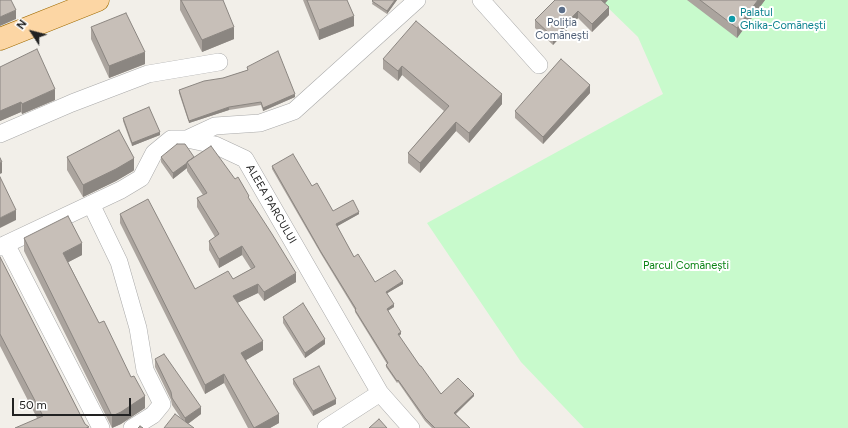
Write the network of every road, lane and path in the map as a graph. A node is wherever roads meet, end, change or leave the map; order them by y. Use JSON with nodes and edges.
{"nodes":[{"id":1,"x":98,"y":0,"type":"edge"},
{"id":2,"x":417,"y":0,"type":"edge"},
{"id":3,"x":484,"y":1,"type":"edge"},
{"id":4,"x":0,"y":39,"type":"edge"},
{"id":5,"x":220,"y":62,"type":"dead end"},
{"id":6,"x":539,"y":65,"type":"dead end"},
{"id":7,"x":0,"y":134,"type":"edge"},
{"id":8,"x":187,"y":139,"type":"junction"},
{"id":9,"x":91,"y":204,"type":"junction"},
{"id":10,"x":3,"y":246,"type":"edge"},
{"id":11,"x":380,"y":393,"type":"junction"},
{"id":12,"x":101,"y":428,"type":"edge"},
{"id":13,"x":132,"y":428,"type":"edge"},
{"id":14,"x":326,"y":428,"type":"edge"},
{"id":15,"x":411,"y":428,"type":"edge"}],
"edges":[{"from":1,"to":4,"type":"main road"},
{"from":2,"to":8,"type":"street"},
{"from":3,"to":6,"type":"street"},
{"from":5,"to":7,"type":"street"},
{"from":8,"to":9,"type":"street","name":"ALEEA PARCULUI"},
{"from":8,"to":11,"type":"street","name":"ALEEA PARCULUI"},
{"from":9,"to":10,"type":"street","name":"ALEEA PARCULUI"},
{"from":9,"to":13,"type":"street"},
{"from":10,"to":12,"type":"street"},
{"from":11,"to":14,"type":"street"},
{"from":11,"to":15,"type":"street","name":"ALEEA PARCULUI"}]}
